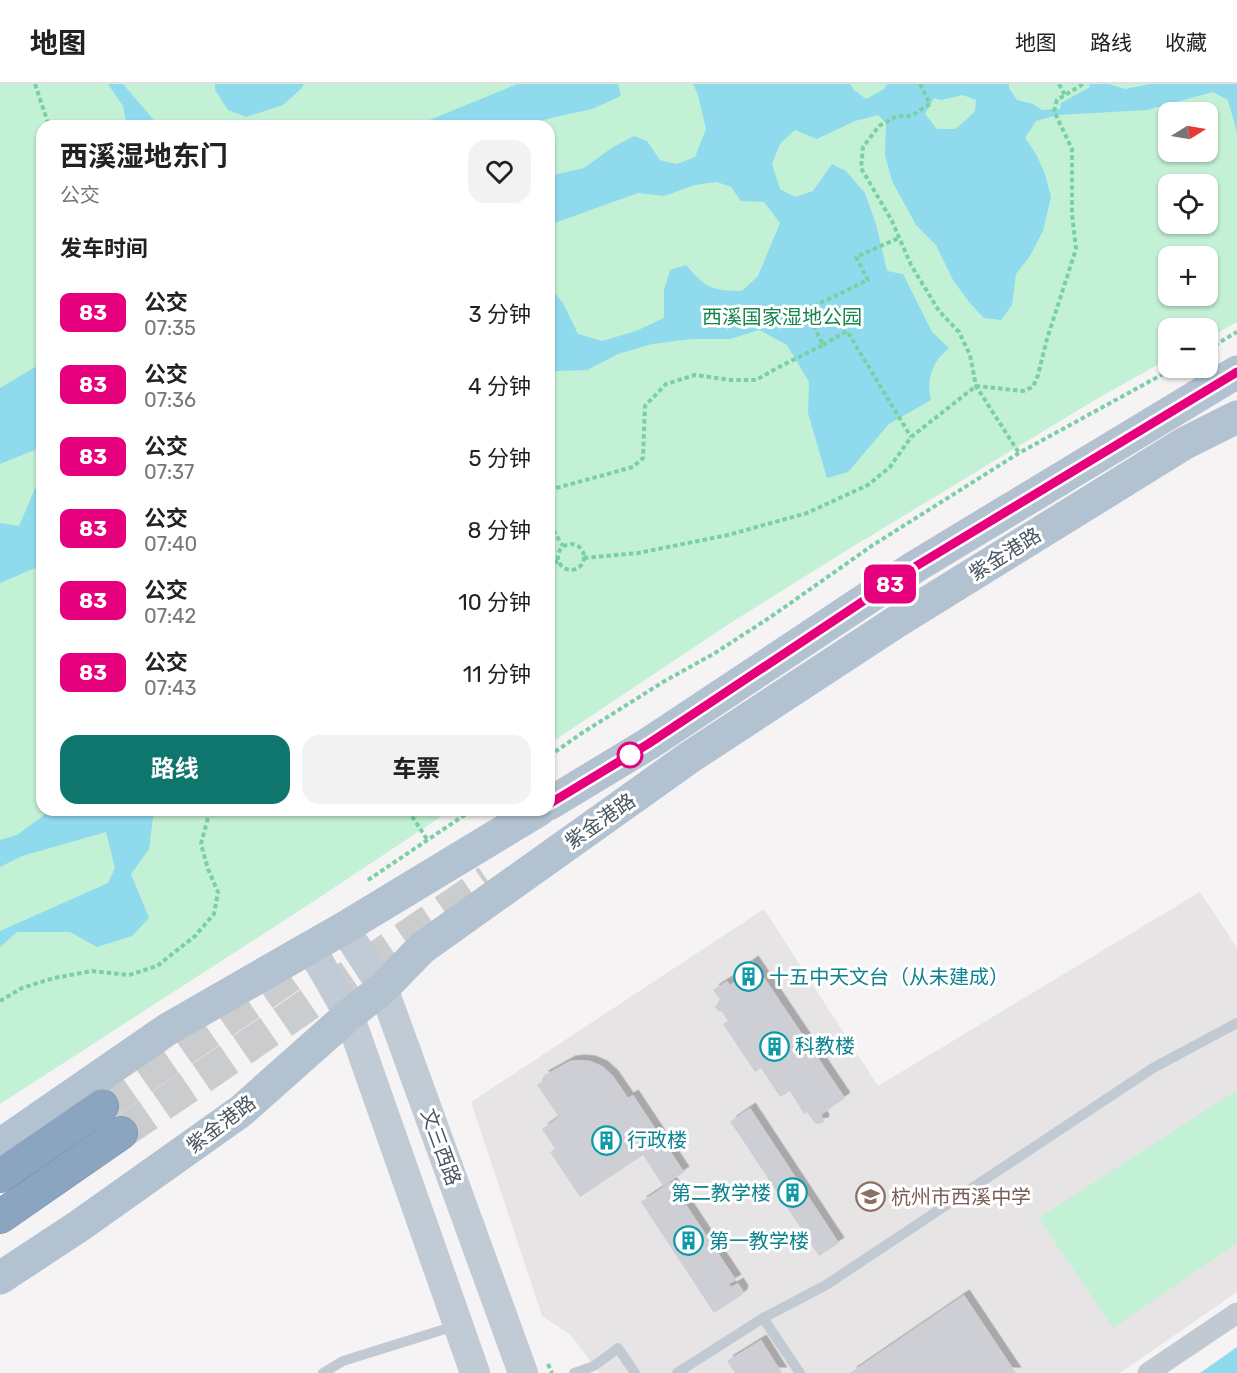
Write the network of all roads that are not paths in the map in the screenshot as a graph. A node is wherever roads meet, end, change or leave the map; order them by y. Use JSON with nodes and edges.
{"nodes":[{"id":1,"x":1237,"y":372,"type":"edge"},
{"id":2,"x":1237,"y":417,"type":"edge"},
{"id":3,"x":555,"y":800,"type":"edge"},
{"id":4,"x":529,"y":816,"type":"edge"},
{"id":5,"x":344,"y":928,"type":"junction"},
{"id":6,"x":310,"y":948,"type":"junction"},
{"id":7,"x":383,"y":987,"type":"junction"},
{"id":8,"x":349,"y":1015,"type":"junction"},
{"id":9,"x":1237,"y":1023,"type":"edge"},
{"id":10,"x":102,"y":1106,"type":"tunnel mouth"},
{"id":11,"x":121,"y":1133,"type":"tunnel mouth"},
{"id":12,"x":0,"y":1145,"type":"edge"},
{"id":13,"x":0,"y":1176,"type":"edge"},
{"id":14,"x":0,"y":1217,"type":"edge"},
{"id":15,"x":0,"y":1278,"type":"edge"},
{"id":16,"x":1237,"y":1313,"type":"edge"},
{"id":17,"x":763,"y":1318,"type":"junction"},
{"id":18,"x":458,"y":1325,"type":"junction"},
{"id":19,"x":323,"y":1373,"type":"edge"},
{"id":20,"x":475,"y":1373,"type":"edge"},
{"id":21,"x":523,"y":1373,"type":"edge"},
{"id":22,"x":574,"y":1373,"type":"edge"},
{"id":23,"x":635,"y":1373,"type":"edge"},
{"id":24,"x":677,"y":1373,"type":"edge"},
{"id":25,"x":800,"y":1373,"type":"edge"},
{"id":26,"x":1148,"y":1373,"type":"edge"}],
"edges":[{"from":1,"to":3,"type":"main road","name":"紫金港路"},
{"from":2,"to":7,"type":"main road","name":"紫金港路"},
{"from":4,"to":5,"type":"main road"},
{"from":5,"to":6,"type":"main road"},
{"from":5,"to":7,"type":"main road","name":"文三西路"},
{"from":6,"to":8,"type":"main road"},
{"from":6,"to":12,"type":"main road"},
{"from":7,"to":8,"type":"main road","name":"紫金港路"},
{"from":7,"to":21,"type":"main road","name":"文三西路"},
{"from":8,"to":15,"type":"main road","name":"紫金港路"},
{"from":8,"to":18,"type":"main road"},
{"from":9,"to":17,"type":"lane"},
{"from":10,"to":13,"type":"highway"},
{"from":11,"to":14,"type":"highway"},
{"from":16,"to":26,"type":"street"},
{"from":17,"to":24,"type":"lane"},
{"from":17,"to":25,"type":"lane"},
{"from":18,"to":19,"type":"lane"},
{"from":18,"to":20,"type":"main road"},
{"from":22,"to":23,"type":"lane"}]}
